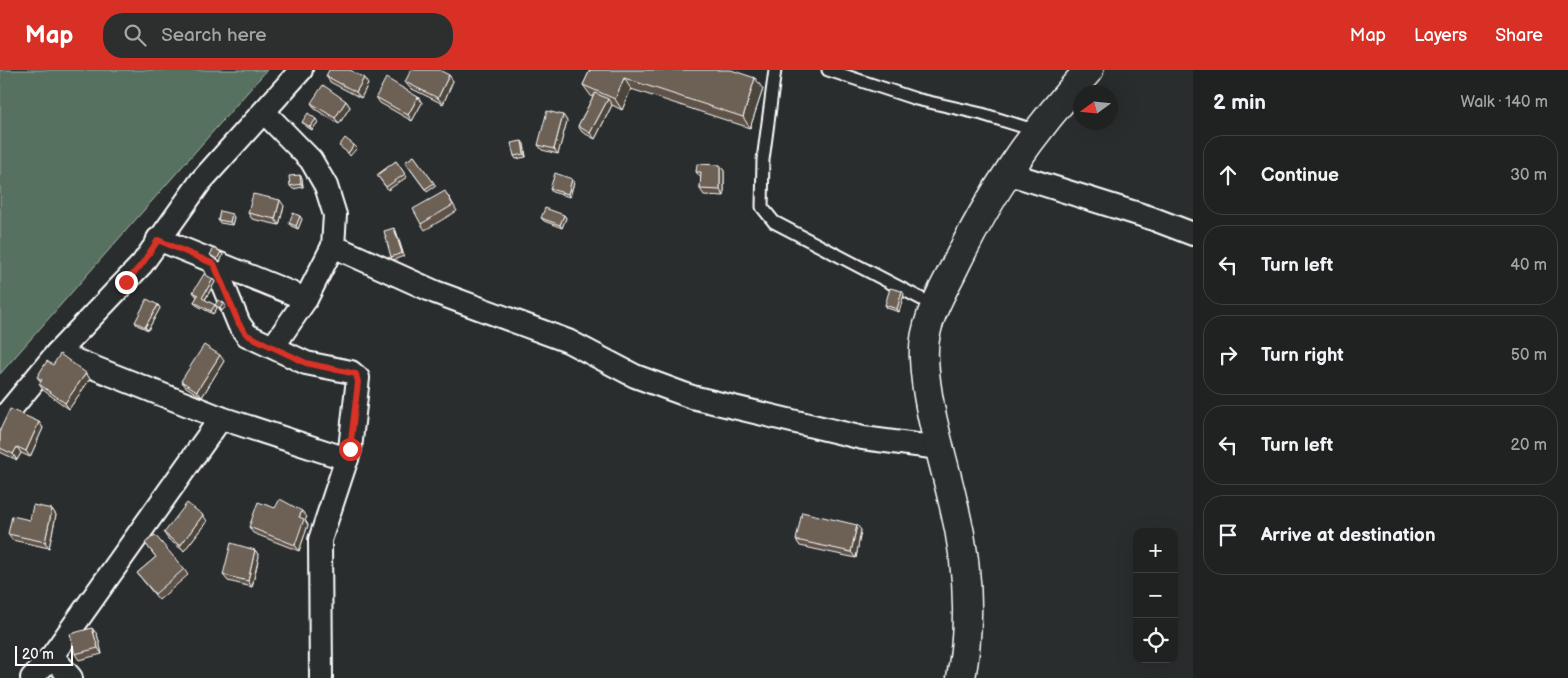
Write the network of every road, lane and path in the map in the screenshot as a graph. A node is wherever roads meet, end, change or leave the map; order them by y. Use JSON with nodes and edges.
{"nodes":[{"id":1,"x":301,"y":70,"type":"edge"},
{"id":2,"x":775,"y":70,"type":"edge"},
{"id":3,"x":828,"y":70,"type":"edge"},
{"id":4,"x":1089,"y":70,"type":"edge"},
{"id":5,"x":264,"y":112,"type":"junction"},
{"id":6,"x":1037,"y":131,"type":"junction"},
{"id":7,"x":1007,"y":173,"type":"junction"},
{"id":8,"x":1193,"y":234,"type":"edge"},
{"id":9,"x":158,"y":240,"type":"junction"},
{"id":10,"x":334,"y":246,"type":"junction"},
{"id":11,"x":214,"y":264,"type":"junction"},
{"id":12,"x":306,"y":299,"type":"junction"},
{"id":13,"x":935,"y":306,"type":"junction"},
{"id":14,"x":273,"y":347,"type":"junction"},
{"id":15,"x":57,"y":353,"type":"junction"},
{"id":16,"x":221,"y":418,"type":"junction"},
{"id":17,"x":0,"y":422,"type":"edge"},
{"id":18,"x":939,"y":448,"type":"junction"},
{"id":19,"x":347,"y":459,"type":"junction"},
{"id":20,"x":52,"y":656,"type":"junction"},
{"id":21,"x":32,"y":678,"type":"edge"},
{"id":22,"x":71,"y":678,"type":"edge"},
{"id":23,"x":321,"y":678,"type":"edge"},
{"id":24,"x":961,"y":678,"type":"edge"}],
"edges":[{"from":1,"to":5,"type":"street"},
{"from":2,"to":13,"type":"lane"},
{"from":3,"to":6,"type":"lane"},
{"from":4,"to":6,"type":"street"},
{"from":5,"to":9,"type":"street"},
{"from":5,"to":10,"type":"street"},
{"from":6,"to":7,"type":"street"},
{"from":7,"to":8,"type":"street"},
{"from":7,"to":13,"type":"street"},
{"from":9,"to":11,"type":"street"},
{"from":9,"to":15,"type":"street"},
{"from":10,"to":12,"type":"street"},
{"from":10,"to":18,"type":"street"},
{"from":11,"to":12,"type":"street"},
{"from":11,"to":14,"type":"street"},
{"from":12,"to":14,"type":"street"},
{"from":13,"to":18,"type":"street"},
{"from":14,"to":19,"type":"street"},
{"from":15,"to":16,"type":"street"},
{"from":15,"to":17,"type":"street"},
{"from":16,"to":19,"type":"street"},
{"from":16,"to":20,"type":"street"},
{"from":18,"to":24,"type":"street"},
{"from":19,"to":23,"type":"street"},
{"from":20,"to":21,"type":"street"},
{"from":20,"to":22,"type":"street"}]}
